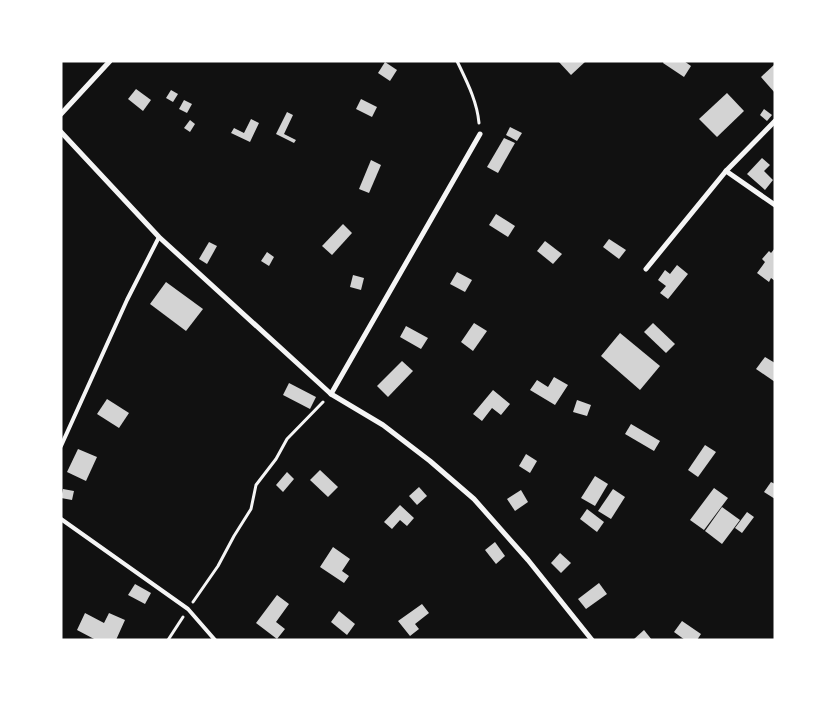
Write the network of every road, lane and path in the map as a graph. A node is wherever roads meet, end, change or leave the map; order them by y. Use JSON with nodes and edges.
{"nodes":[{"id":1,"x":110,"y":61,"type":"edge"},
{"id":2,"x":457,"y":61,"type":"edge"},
{"id":3,"x":61,"y":114,"type":"edge"},
{"id":4,"x":775,"y":121,"type":"edge"},
{"id":5,"x":61,"y":132,"type":"edge"},
{"id":6,"x":480,"y":134,"type":"joint"},
{"id":7,"x":726,"y":171,"type":"junction"},
{"id":8,"x":775,"y":205,"type":"edge"},
{"id":9,"x":159,"y":237,"type":"junction"},
{"id":10,"x":646,"y":269,"type":"dead end"},
{"id":11,"x":331,"y":394,"type":"junction"},
{"id":12,"x":61,"y":446,"type":"edge"},
{"id":13,"x":61,"y":518,"type":"edge"},
{"id":14,"x":188,"y":609,"type":"junction"},
{"id":15,"x":168,"y":640,"type":"edge"},
{"id":16,"x":214,"y":640,"type":"edge"},
{"id":17,"x":592,"y":640,"type":"edge"}],
"edges":[{"from":1,"to":3,"type":"street"},
{"from":2,"to":6,"type":"path"},
{"from":4,"to":7,"type":"street"},
{"from":5,"to":9,"type":"street"},
{"from":6,"to":11,"type":"street"},
{"from":7,"to":8,"type":"street"},
{"from":7,"to":10,"type":"street"},
{"from":9,"to":11,"type":"street"},
{"from":9,"to":12,"type":"lane"},
{"from":11,"to":14,"type":"path"},
{"from":11,"to":17,"type":"street"},
{"from":13,"to":14,"type":"lane"},
{"from":14,"to":15,"type":"path"},
{"from":14,"to":16,"type":"lane"}]}
